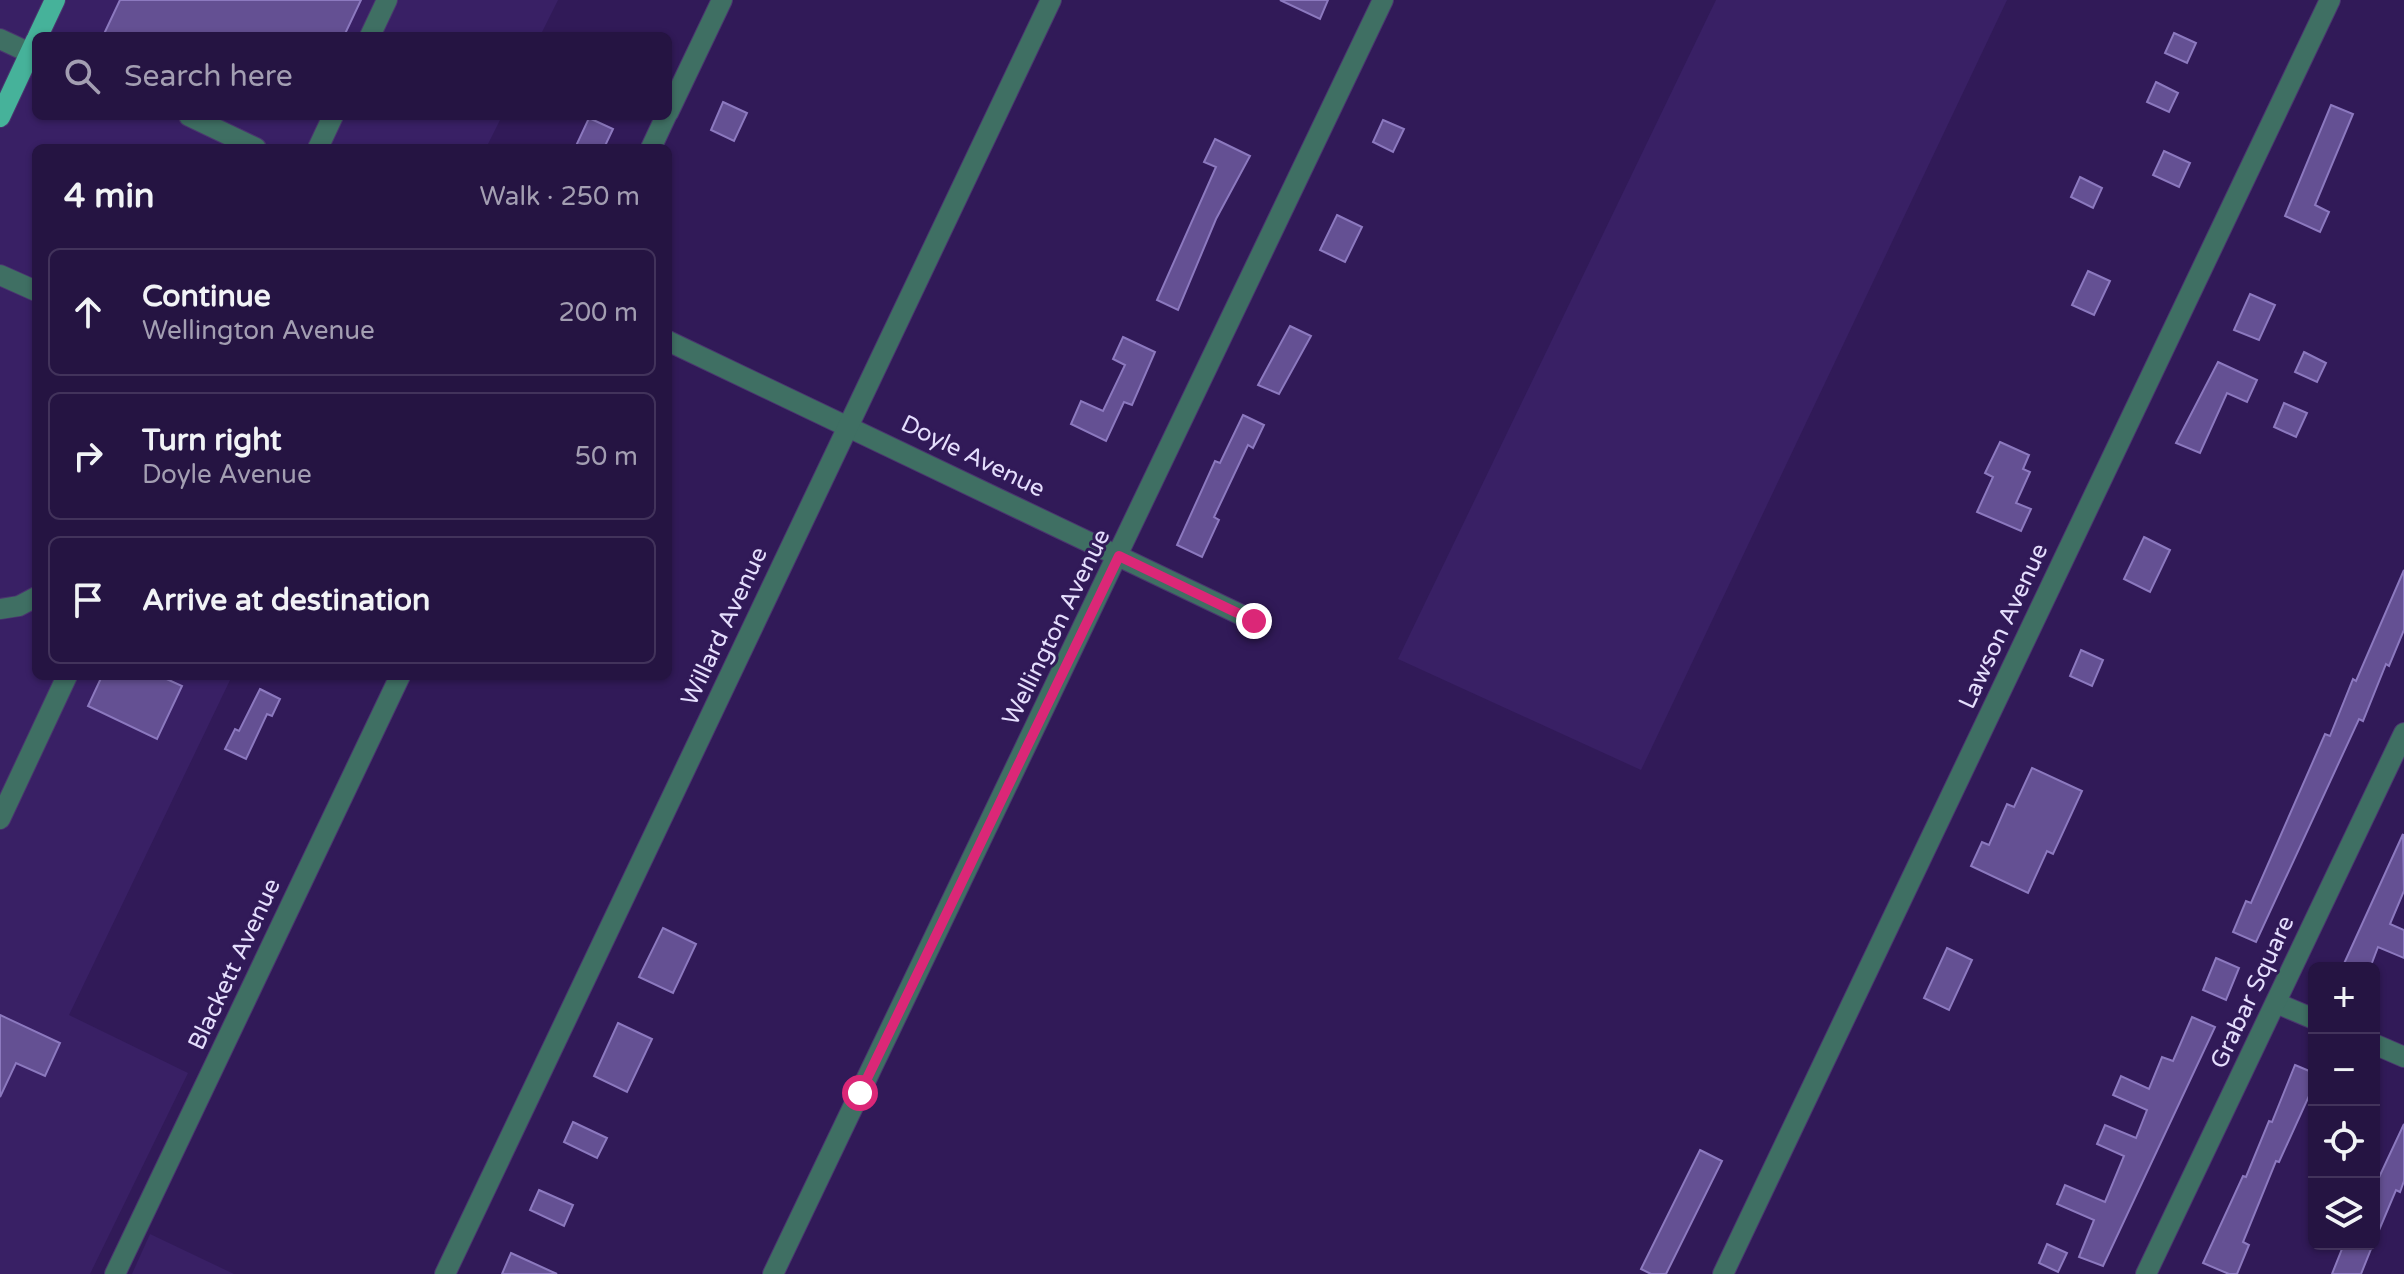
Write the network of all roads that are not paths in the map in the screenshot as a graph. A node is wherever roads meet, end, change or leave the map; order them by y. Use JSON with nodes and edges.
{"nodes":[{"id":1,"x":55,"y":0,"type":"edge"},
{"id":2,"x":387,"y":0,"type":"edge"},
{"id":3,"x":722,"y":0,"type":"edge"},
{"id":4,"x":1051,"y":0,"type":"edge"},
{"id":5,"x":1383,"y":0,"type":"edge"},
{"id":6,"x":2330,"y":0,"type":"edge"},
{"id":7,"x":40,"y":32,"type":"edge"},
{"id":8,"x":372,"y":32,"type":"edge"},
{"id":9,"x":0,"y":39,"type":"edge"},
{"id":10,"x":32,"y":43,"type":"edge"},
{"id":11,"x":32,"y":49,"type":"edge"},
{"id":12,"x":672,"y":104,"type":"edge"},
{"id":13,"x":0,"y":117,"type":"edge"},
{"id":14,"x":197,"y":120,"type":"edge"},
{"id":15,"x":331,"y":120,"type":"edge"},
{"id":16,"x":664,"y":120,"type":"edge"},
{"id":17,"x":248,"y":144,"type":"edge"},
{"id":18,"x":320,"y":144,"type":"edge"},
{"id":19,"x":653,"y":144,"type":"edge"},
{"id":20,"x":0,"y":275,"type":"edge"},
{"id":21,"x":32,"y":289,"type":"edge"},
{"id":22,"x":672,"y":343,"type":"edge"},
{"id":23,"x":849,"y":425,"type":"junction"},
{"id":24,"x":1119,"y":556,"type":"junction"},
{"id":25,"x":32,"y":599,"type":"edge"},
{"id":26,"x":0,"y":609,"type":"edge"},
{"id":27,"x":1254,"y":621,"type":"dead end"},
{"id":28,"x":65,"y":680,"type":"edge"},
{"id":29,"x":398,"y":680,"type":"edge"},
{"id":30,"x":2404,"y":733,"type":"edge"},
{"id":31,"x":0,"y":819,"type":"edge"},
{"id":32,"x":2276,"y":1003,"type":"junction"},
{"id":33,"x":2308,"y":1016,"type":"edge"},
{"id":34,"x":2380,"y":1047,"type":"edge"},
{"id":35,"x":2404,"y":1057,"type":"edge"},
{"id":36,"x":115,"y":1274,"type":"edge"},
{"id":37,"x":445,"y":1274,"type":"edge"},
{"id":38,"x":773,"y":1274,"type":"edge"},
{"id":39,"x":1723,"y":1274,"type":"edge"},
{"id":40,"x":2146,"y":1274,"type":"edge"}],
"edges":[{"from":1,"to":7,"type":"main road"},
{"from":2,"to":8,"type":"street"},
{"from":3,"to":12,"type":"street"},
{"from":4,"to":23,"type":"street","name":"Willard Avenue"},
{"from":5,"to":24,"type":"street","name":"Wellington Avenue"},
{"from":6,"to":39,"type":"street","name":"Lawson Avenue"},
{"from":9,"to":10,"type":"street"},
{"from":11,"to":13,"type":"main road"},
{"from":14,"to":17,"type":"street"},
{"from":15,"to":18,"type":"street"},
{"from":16,"to":19,"type":"street"},
{"from":20,"to":21,"type":"street"},
{"from":22,"to":23,"type":"street","name":"Doyle Avenue"},
{"from":23,"to":24,"type":"street","name":"Doyle Avenue"},
{"from":23,"to":37,"type":"street","name":"Willard Avenue"},
{"from":24,"to":27,"type":"street","name":"Doyle Avenue"},
{"from":24,"to":38,"type":"street","name":"Wellington Avenue"},
{"from":25,"to":26,"type":"street"},
{"from":28,"to":31,"type":"street"},
{"from":29,"to":36,"type":"street","name":"Blackett Avenue"},
{"from":30,"to":32,"type":"street","name":"Grabar Square"},
{"from":32,"to":33,"type":"street"},
{"from":32,"to":40,"type":"street","name":"Grabar Square"},
{"from":34,"to":35,"type":"street"}]}
